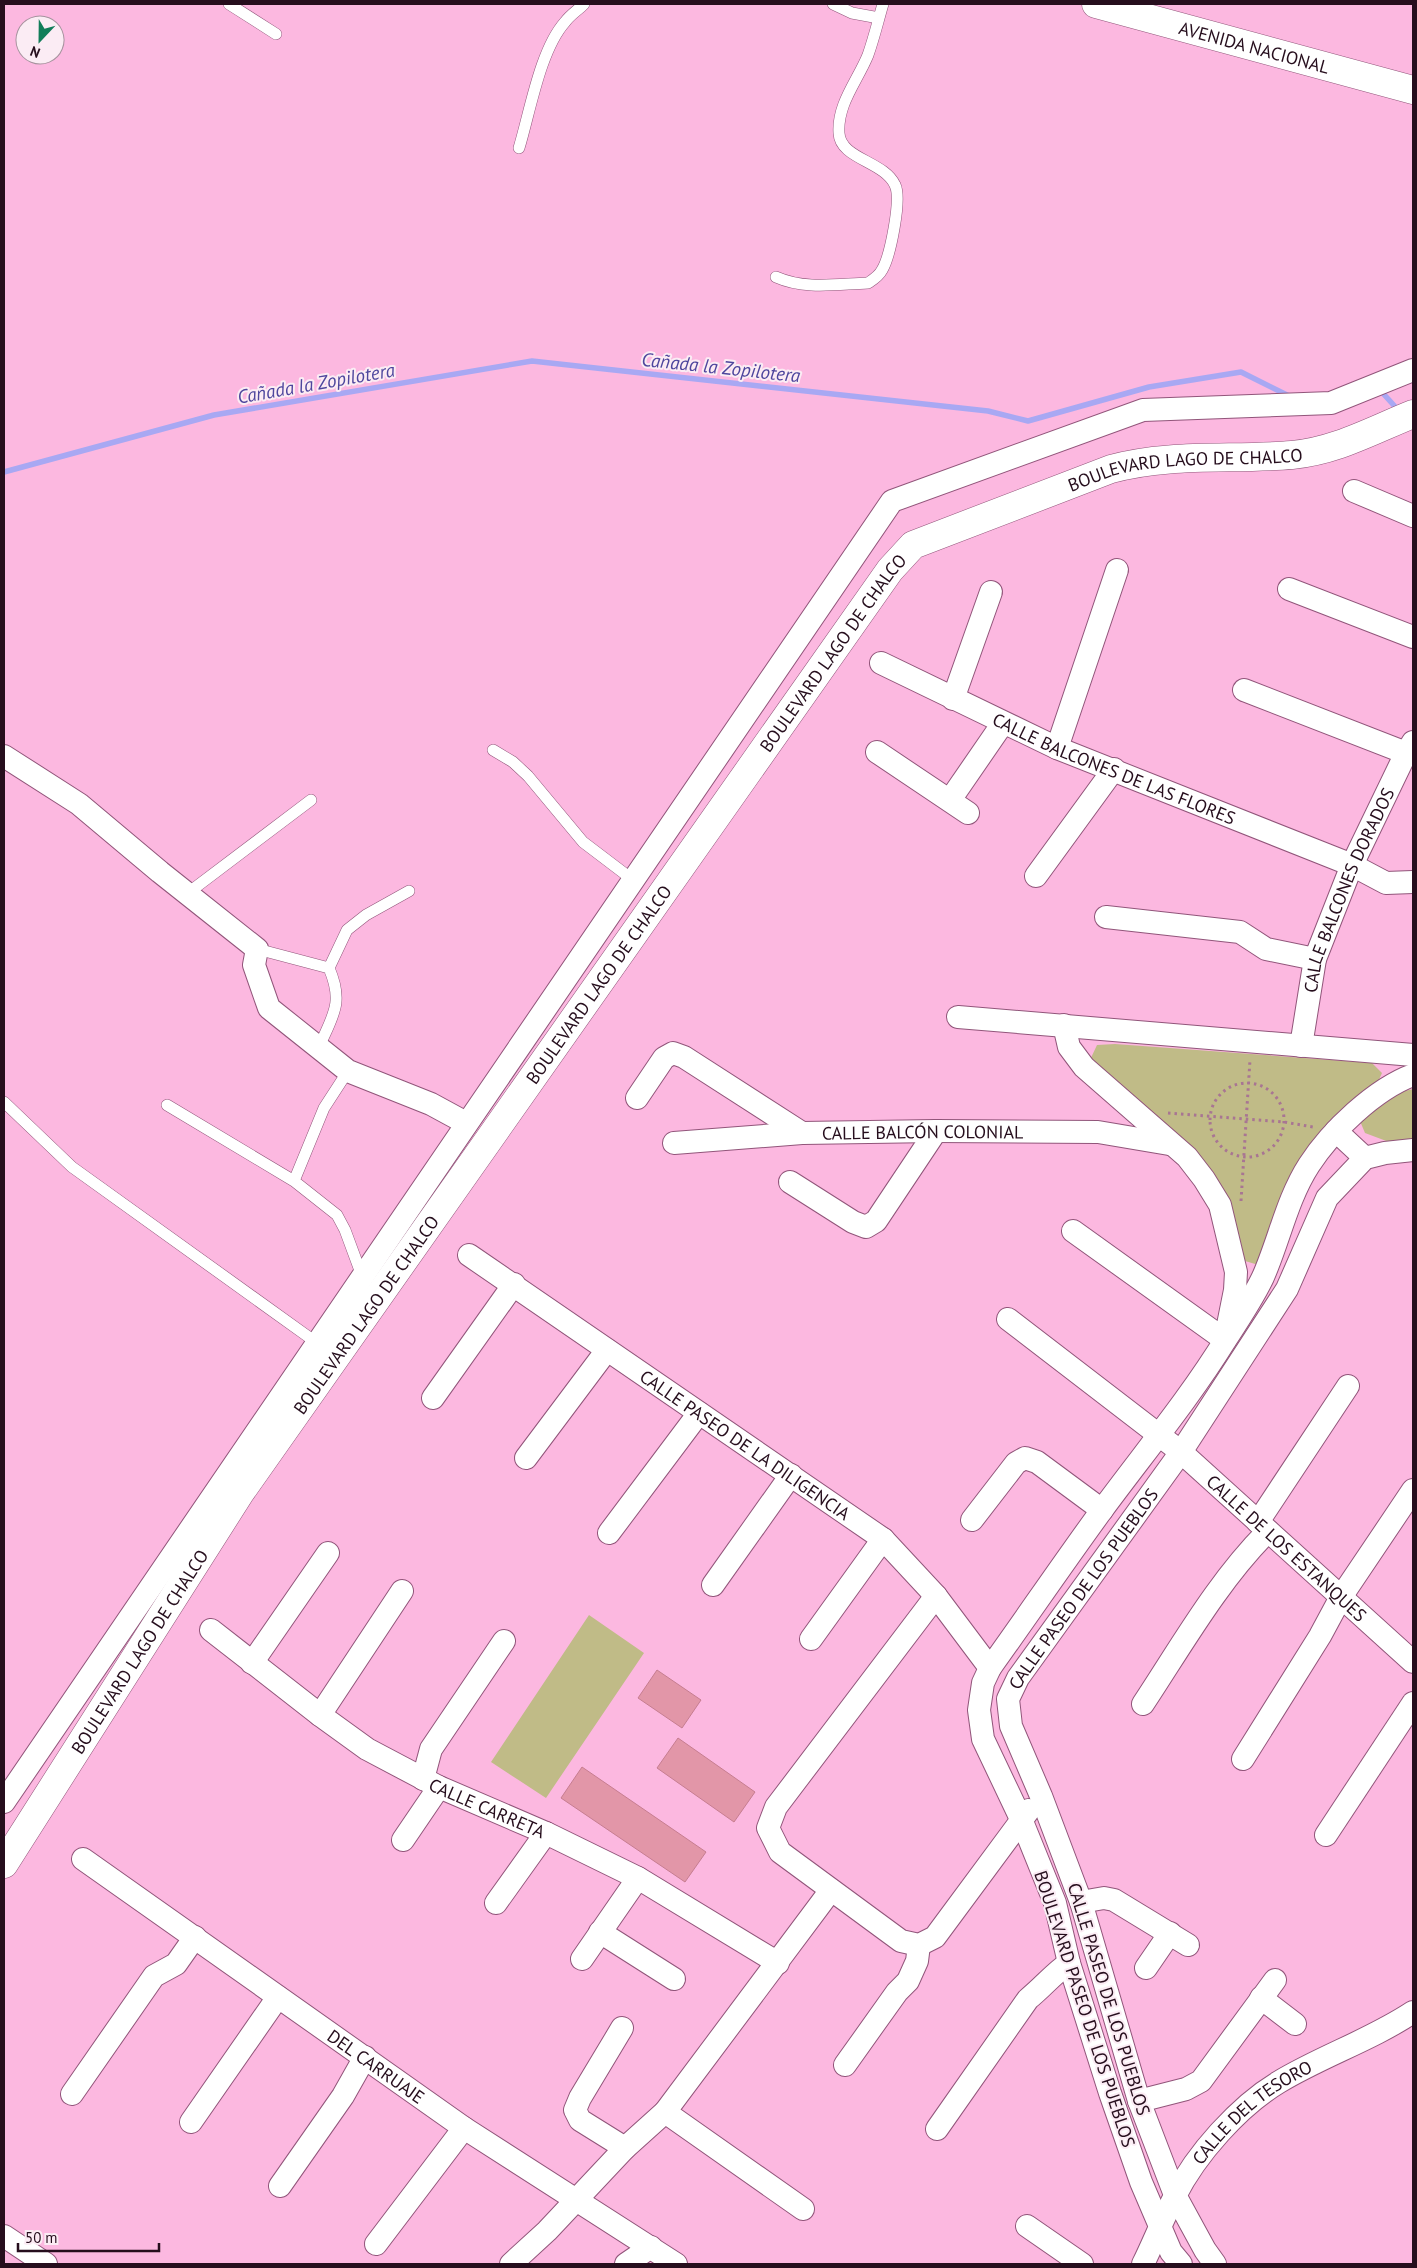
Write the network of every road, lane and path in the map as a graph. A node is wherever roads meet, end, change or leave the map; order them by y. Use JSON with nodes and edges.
{"nodes":[{"id":1,"x":229,"y":4,"type":"edge"},
{"id":2,"x":584,"y":4,"type":"edge"},
{"id":3,"x":834,"y":4,"type":"edge"},
{"id":4,"x":884,"y":4,"type":"edge"},
{"id":5,"x":1096,"y":4,"type":"edge"},
{"id":6,"x":879,"y":18,"type":"junction"},
{"id":7,"x":276,"y":34,"type":"dead end"},
{"id":8,"x":1413,"y":90,"type":"edge"},
{"id":9,"x":519,"y":148,"type":"dead end"},
{"id":10,"x":776,"y":277,"type":"dead end"},
{"id":11,"x":1413,"y":370,"type":"edge"},
{"id":12,"x":1413,"y":414,"type":"edge"},
{"id":13,"x":1354,"y":491,"type":"dead end"},
{"id":14,"x":1413,"y":516,"type":"edge"},
{"id":15,"x":1117,"y":570,"type":"dead end"},
{"id":16,"x":1289,"y":589,"type":"dead end"},
{"id":17,"x":991,"y":592,"type":"dead end"},
{"id":18,"x":1413,"y":638,"type":"edge"},
{"id":19,"x":881,"y":663,"type":"dead end"},
{"id":20,"x":1244,"y":690,"type":"dead end"},
{"id":21,"x":953,"y":698,"type":"junction"},
{"id":22,"x":1002,"y":723,"type":"junction"},
{"id":23,"x":1057,"y":748,"type":"junction"},
{"id":24,"x":1410,"y":748,"type":"edge"},
{"id":25,"x":493,"y":750,"type":"dead end"},
{"id":26,"x":877,"y":752,"type":"dead end"},
{"id":27,"x":4,"y":756,"type":"edge"},
{"id":28,"x":1114,"y":770,"type":"junction"},
{"id":29,"x":311,"y":800,"type":"dead end"},
{"id":30,"x":1352,"y":865,"type":"junction"},
{"id":31,"x":1036,"y":876,"type":"dead end"},
{"id":32,"x":633,"y":880,"type":"junction"},
{"id":33,"x":1413,"y":882,"type":"edge"},
{"id":34,"x":409,"y":891,"type":"dead end"},
{"id":35,"x":188,"y":893,"type":"junction"},
{"id":36,"x":1106,"y":917,"type":"dead end"},
{"id":37,"x":257,"y":949,"type":"junction"},
{"id":38,"x":1316,"y":959,"type":"junction"},
{"id":39,"x":329,"y":968,"type":"junction"},
{"id":40,"x":958,"y":1017,"type":"dead end"},
{"id":41,"x":1064,"y":1025,"type":"junction"},
{"id":42,"x":1251,"y":1042,"type":"junction"},
{"id":43,"x":319,"y":1046,"type":"junction"},
{"id":44,"x":1302,"y":1046,"type":"junction"},
{"id":45,"x":1413,"y":1055,"type":"edge"},
{"id":46,"x":348,"y":1072,"type":"junction"},
{"id":47,"x":1413,"y":1075,"type":"edge"},
{"id":48,"x":1249,"y":1082,"type":"junction"},
{"id":49,"x":637,"y":1098,"type":"dead end"},
{"id":50,"x":4,"y":1102,"type":"edge"},
{"id":51,"x":167,"y":1104,"type":"dead end"},
{"id":52,"x":1133,"y":1111,"type":"junction"},
{"id":53,"x":1210,"y":1116,"type":"junction"},
{"id":54,"x":1246,"y":1119,"type":"junction"},
{"id":55,"x":1284,"y":1122,"type":"junction"},
{"id":56,"x":466,"y":1123,"type":"junction"},
{"id":57,"x":936,"y":1131,"type":"junction"},
{"id":58,"x":1336,"y":1131,"type":"junction"},
{"id":59,"x":802,"y":1133,"type":"junction"},
{"id":60,"x":674,"y":1142,"type":"dead end"},
{"id":61,"x":1170,"y":1144,"type":"junction"},
{"id":62,"x":1413,"y":1150,"type":"edge"},
{"id":63,"x":1244,"y":1157,"type":"junction"},
{"id":64,"x":1365,"y":1158,"type":"junction"},
{"id":65,"x":294,"y":1181,"type":"junction"},
{"id":66,"x":790,"y":1182,"type":"dead end"},
{"id":67,"x":1240,"y":1205,"type":"dead end"},
{"id":68,"x":1073,"y":1231,"type":"dead end"},
{"id":69,"x":469,"y":1254,"type":"dead end"},
{"id":70,"x":1236,"y":1272,"type":"junction"},
{"id":71,"x":362,"y":1276,"type":"junction"},
{"id":72,"x":1262,"y":1279,"type":"junction"},
{"id":73,"x":514,"y":1284,"type":"junction"},
{"id":74,"x":1287,"y":1290,"type":"junction"},
{"id":75,"x":1008,"y":1319,"type":"dead end"},
{"id":76,"x":1226,"y":1340,"type":"junction"},
{"id":77,"x":317,"y":1343,"type":"junction"},
{"id":78,"x":607,"y":1350,"type":"junction"},
{"id":79,"x":1348,"y":1386,"type":"dead end"},
{"id":80,"x":433,"y":1398,"type":"dead end"},
{"id":81,"x":699,"y":1413,"type":"junction"},
{"id":82,"x":1160,"y":1435,"type":"junction"},
{"id":83,"x":1181,"y":1452,"type":"junction"},
{"id":84,"x":526,"y":1458,"type":"dead end"},
{"id":85,"x":791,"y":1475,"type":"junction"},
{"id":86,"x":1413,"y":1490,"type":"edge"},
{"id":87,"x":1102,"y":1510,"type":"junction"},
{"id":88,"x":972,"y":1520,"type":"dead end"},
{"id":89,"x":1263,"y":1526,"type":"junction"},
{"id":90,"x":609,"y":1533,"type":"dead end"},
{"id":91,"x":883,"y":1539,"type":"junction"},
{"id":92,"x":328,"y":1552,"type":"dead end"},
{"id":93,"x":713,"y":1585,"type":"dead end"},
{"id":94,"x":402,"y":1591,"type":"dead end"},
{"id":95,"x":936,"y":1596,"type":"junction"},
{"id":96,"x":1341,"y":1597,"type":"junction"},
{"id":97,"x":211,"y":1630,"type":"dead end"},
{"id":98,"x":811,"y":1639,"type":"dead end"},
{"id":99,"x":504,"y":1641,"type":"dead end"},
{"id":100,"x":1413,"y":1662,"type":"edge"},
{"id":101,"x":252,"y":1663,"type":"junction"},
{"id":102,"x":990,"y":1668,"type":"junction"},
{"id":103,"x":1413,"y":1703,"type":"edge"},
{"id":104,"x":1143,"y":1704,"type":"dead end"},
{"id":105,"x":320,"y":1715,"type":"junction"},
{"id":106,"x":1243,"y":1759,"type":"dead end"},
{"id":107,"x":431,"y":1783,"type":"junction"},
{"id":108,"x":1041,"y":1796,"type":"junction"},
{"id":109,"x":4,"y":1802,"type":"edge"},
{"id":110,"x":1021,"y":1819,"type":"junction"},
{"id":111,"x":546,"y":1833,"type":"junction"},
{"id":112,"x":1326,"y":1835,"type":"dead end"},
{"id":113,"x":403,"y":1840,"type":"dead end"},
{"id":114,"x":83,"y":1859,"type":"dead end"},
{"id":115,"x":4,"y":1864,"type":"edge"},
{"id":116,"x":638,"y":1878,"type":"junction"},
{"id":117,"x":831,"y":1890,"type":"junction"},
{"id":118,"x":1080,"y":1902,"type":"junction"},
{"id":119,"x":496,"y":1903,"type":"dead end"},
{"id":120,"x":600,"y":1932,"type":"junction"},
{"id":121,"x":195,"y":1937,"type":"junction"},
{"id":122,"x":919,"y":1945,"type":"junction"},
{"id":123,"x":582,"y":1959,"type":"dead end"},
{"id":124,"x":778,"y":1963,"type":"junction"},
{"id":125,"x":1069,"y":1963,"type":"junction"},
{"id":126,"x":1146,"y":1968,"type":"dead end"},
{"id":127,"x":674,"y":1979,"type":"dead end"},
{"id":128,"x":1275,"y":1980,"type":"dead end"},
{"id":129,"x":278,"y":1997,"type":"junction"},
{"id":130,"x":1261,"y":1998,"type":"junction"},
{"id":131,"x":1413,"y":2012,"type":"edge"},
{"id":132,"x":1295,"y":2024,"type":"dead end"},
{"id":133,"x":622,"y":2028,"type":"dead end"},
{"id":134,"x":365,"y":2057,"type":"junction"},
{"id":135,"x":845,"y":2065,"type":"dead end"},
{"id":136,"x":72,"y":2094,"type":"dead end"},
{"id":137,"x":1139,"y":2101,"type":"junction"},
{"id":138,"x":666,"y":2112,"type":"junction"},
{"id":139,"x":190,"y":2122,"type":"dead end"},
{"id":140,"x":464,"y":2128,"type":"junction"},
{"id":141,"x":937,"y":2129,"type":"dead end"},
{"id":142,"x":625,"y":2148,"type":"junction"},
{"id":143,"x":280,"y":2186,"type":"dead end"},
{"id":144,"x":1175,"y":2195,"type":"junction"},
{"id":145,"x":575,"y":2200,"type":"junction"},
{"id":146,"x":803,"y":2209,"type":"dead end"},
{"id":147,"x":1027,"y":2226,"type":"dead end"},
{"id":148,"x":1161,"y":2228,"type":"junction"},
{"id":149,"x":4,"y":2236,"type":"edge"},
{"id":150,"x":376,"y":2244,"type":"dead end"},
{"id":151,"x":650,"y":2247,"type":"junction"},
{"id":152,"x":46,"y":2264,"type":"edge"},
{"id":153,"x":511,"y":2264,"type":"edge"},
{"id":154,"x":626,"y":2264,"type":"edge"},
{"id":155,"x":676,"y":2264,"type":"edge"},
{"id":156,"x":1082,"y":2264,"type":"edge"},
{"id":157,"x":1143,"y":2264,"type":"edge"},
{"id":158,"x":1181,"y":2264,"type":"edge"},
{"id":159,"x":1215,"y":2264,"type":"edge"}],
"edges":[{"from":1,"to":7,"type":"lane"},
{"from":2,"to":9,"type":"lane"},
{"from":3,"to":6,"type":"lane"},
{"from":4,"to":6,"type":"lane"},
{"from":5,"to":8,"type":"main road","name":"AVENIDA NACIONAL"},
{"from":6,"to":10,"type":"lane"},
{"from":11,"to":32,"type":"street"},
{"from":12,"to":115,"type":"main road","name":"BOULEVARD LAGO DE CHALCO"},
{"from":13,"to":14,"type":"street"},
{"from":15,"to":23,"type":"street"},
{"from":16,"to":18,"type":"street"},
{"from":17,"to":21,"type":"street"},
{"from":19,"to":21,"type":"street","name":"CALLE BALCONES DE LAS FLORES"},
{"from":20,"to":24,"type":"street"},
{"from":21,"to":22,"type":"street","name":"CALLE BALCONES DE LAS FLORES"},
{"from":22,"to":23,"type":"street","name":"CALLE BALCONES DE LAS FLORES"},
{"from":22,"to":26,"type":"street"},
{"from":23,"to":28,"type":"street","name":"CALLE BALCONES DE LAS FLORES"},
{"from":24,"to":30,"type":"street","name":"CALLE BALCONES DORADOS"},
{"from":25,"to":32,"type":"lane"},
{"from":27,"to":35,"type":"street"},
{"from":28,"to":30,"type":"street","name":"CALLE BALCONES DE LAS FLORES"},
{"from":28,"to":31,"type":"street"},
{"from":29,"to":35,"type":"lane"},
{"from":30,"to":33,"type":"street","name":"CALLE BALCONES DE LAS FLORES"},
{"from":30,"to":38,"type":"street","name":"CALLE BALCONES DORADOS"},
{"from":32,"to":56,"type":"street"},
{"from":34,"to":39,"type":"lane"},
{"from":35,"to":37,"type":"street"},
{"from":36,"to":38,"type":"street"},
{"from":37,"to":39,"type":"lane"},
{"from":37,"to":43,"type":"street"},
{"from":38,"to":44,"type":"street","name":"CALLE BALCONES DORADOS"},
{"from":39,"to":43,"type":"lane"},
{"from":40,"to":41,"type":"street"},
{"from":41,"to":42,"type":"street"},
{"from":41,"to":52,"type":"street"},
{"from":42,"to":44,"type":"street"},
{"from":42,"to":48,"type":"path"},
{"from":43,"to":46,"type":"street"},
{"from":44,"to":45,"type":"street"},
{"from":46,"to":56,"type":"street"},
{"from":46,"to":65,"type":"lane"},
{"from":47,"to":58,"type":"street","name":"CALLE PASEO DE LOS PUEBLOS"},
{"from":48,"to":53,"type":"path"},
{"from":48,"to":54,"type":"path"},
{"from":48,"to":55,"type":"path"},
{"from":49,"to":59,"type":"street"},
{"from":50,"to":77,"type":"lane"},
{"from":51,"to":65,"type":"lane"},
{"from":52,"to":53,"type":"path"},
{"from":52,"to":61,"type":"street"},
{"from":53,"to":54,"type":"path"},
{"from":53,"to":63,"type":"path"},
{"from":54,"to":55,"type":"path"},
{"from":54,"to":63,"type":"path"},
{"from":55,"to":58,"type":"path"},
{"from":55,"to":63,"type":"path"},
{"from":56,"to":71,"type":"street"},
{"from":57,"to":59,"type":"street","name":"CALLE BALCÓN COLONIAL"},
{"from":57,"to":61,"type":"street","name":"CALLE BALCÓN COLONIAL"},
{"from":57,"to":66,"type":"street"},
{"from":58,"to":64,"type":"street"},
{"from":58,"to":72,"type":"street","name":"CALLE PASEO DE LOS PUEBLOS"},
{"from":59,"to":60,"type":"street","name":"CALLE BALCÓN COLONIAL"},
{"from":61,"to":70,"type":"street"},
{"from":62,"to":64,"type":"street"},
{"from":63,"to":67,"type":"path"},
{"from":64,"to":74,"type":"street","name":"CALLE PASEO DE LOS PUEBLOS"},
{"from":65,"to":71,"type":"lane"},
{"from":68,"to":76,"type":"street"},
{"from":69,"to":73,"type":"street","name":"CALLE PASEO DE LA DILIGENCIA"},
{"from":70,"to":72,"type":"street"},
{"from":70,"to":76,"type":"street"},
{"from":71,"to":77,"type":"street"},
{"from":72,"to":74,"type":"street"},
{"from":72,"to":76,"type":"street","name":"CALLE PASEO DE LOS PUEBLOS"},
{"from":73,"to":78,"type":"street","name":"CALLE PASEO DE LA DILIGENCIA"},
{"from":73,"to":80,"type":"street"},
{"from":74,"to":83,"type":"street","name":"CALLE PASEO DE LOS PUEBLOS"},
{"from":75,"to":82,"type":"street","name":"CALLE DE LOS ESTANQUES"},
{"from":76,"to":82,"type":"street","name":"CALLE PASEO DE LOS PUEBLOS"},
{"from":77,"to":109,"type":"street"},
{"from":78,"to":81,"type":"street","name":"CALLE PASEO DE LA DILIGENCIA"},
{"from":78,"to":84,"type":"street"},
{"from":79,"to":89,"type":"street"},
{"from":81,"to":85,"type":"street","name":"CALLE PASEO DE LA DILIGENCIA"},
{"from":81,"to":90,"type":"street"},
{"from":82,"to":83,"type":"street","name":"CALLE DE LOS ESTANQUES"},
{"from":82,"to":87,"type":"street","name":"CALLE PASEO DE LOS PUEBLOS"},
{"from":83,"to":89,"type":"street","name":"CALLE DE LOS ESTANQUES"},
{"from":83,"to":108,"type":"street","name":"CALLE PASEO DE LOS PUEBLOS"},
{"from":85,"to":91,"type":"street","name":"CALLE PASEO DE LA DILIGENCIA"},
{"from":85,"to":93,"type":"street"},
{"from":86,"to":96,"type":"street"},
{"from":87,"to":88,"type":"street"},
{"from":87,"to":102,"type":"street","name":"CALLE PASEO DE LOS PUEBLOS"},
{"from":89,"to":96,"type":"street","name":"CALLE DE LOS ESTANQUES"},
{"from":89,"to":104,"type":"street"},
{"from":91,"to":95,"type":"street","name":"CALLE PASEO DE LA DILIGENCIA"},
{"from":91,"to":98,"type":"street"},
{"from":92,"to":101,"type":"street"},
{"from":94,"to":105,"type":"street"},
{"from":95,"to":102,"type":"street","name":"CALLE PASEO DE LA DILIGENCIA"},
{"from":95,"to":117,"type":"street"},
{"from":96,"to":100,"type":"street","name":"CALLE DE LOS ESTANQUES"},
{"from":96,"to":106,"type":"street"},
{"from":97,"to":101,"type":"street","name":"CALLE CARRETA"},
{"from":99,"to":107,"type":"street"},
{"from":101,"to":105,"type":"street","name":"CALLE CARRETA"},
{"from":102,"to":110,"type":"street","name":"BOULEVARD PASEO DE LOS PUEBLOS"},
{"from":103,"to":112,"type":"street"},
{"from":105,"to":107,"type":"street","name":"CALLE CARRETA"},
{"from":107,"to":111,"type":"street","name":"CALLE CARRETA"},
{"from":107,"to":113,"type":"street"},
{"from":108,"to":110,"type":"street"},
{"from":108,"to":118,"type":"street","name":"CALLE PASEO DE LOS PUEBLOS"},
{"from":110,"to":122,"type":"street"},
{"from":110,"to":125,"type":"street","name":"BOULEVARD PASEO DE LOS PUEBLOS"},
{"from":111,"to":116,"type":"street","name":"CALLE CARRETA"},
{"from":111,"to":119,"type":"street"},
{"from":114,"to":121,"type":"street","name":"DEL CARRUAJE"},
{"from":116,"to":120,"type":"street"},
{"from":116,"to":124,"type":"street","name":"CALLE CARRETA"},
{"from":117,"to":122,"type":"street"},
{"from":117,"to":124,"type":"street"},
{"from":118,"to":126,"type":"street"},
{"from":118,"to":137,"type":"street","name":"CALLE PASEO DE LOS PUEBLOS"},
{"from":120,"to":123,"type":"street"},
{"from":120,"to":127,"type":"street"},
{"from":121,"to":129,"type":"street","name":"DEL CARRUAJE"},
{"from":121,"to":136,"type":"street"},
{"from":122,"to":135,"type":"street"},
{"from":124,"to":138,"type":"street"},
{"from":125,"to":141,"type":"street"},
{"from":125,"to":148,"type":"street","name":"BOULEVARD PASEO DE LOS PUEBLOS"},
{"from":128,"to":130,"type":"street"},
{"from":129,"to":134,"type":"street","name":"DEL CARRUAJE"},
{"from":129,"to":139,"type":"street"},
{"from":130,"to":132,"type":"street"},
{"from":130,"to":137,"type":"street"},
{"from":131,"to":144,"type":"street","name":"CALLE DEL TESORO"},
{"from":133,"to":142,"type":"street"},
{"from":134,"to":140,"type":"street","name":"DEL CARRUAJE"},
{"from":134,"to":143,"type":"street"},
{"from":137,"to":144,"type":"street","name":"CALLE PASEO DE LOS PUEBLOS"},
{"from":138,"to":142,"type":"street"},
{"from":138,"to":146,"type":"street"},
{"from":140,"to":145,"type":"street","name":"DEL CARRUAJE"},
{"from":140,"to":150,"type":"street"},
{"from":142,"to":145,"type":"street"},
{"from":144,"to":148,"type":"street","name":"CALLE DEL TESORO"},
{"from":144,"to":159,"type":"street","name":"CALLE PASEO DE LOS PUEBLOS"},
{"from":145,"to":151,"type":"street","name":"DEL CARRUAJE"},
{"from":145,"to":153,"type":"street"},
{"from":147,"to":156,"type":"street"},
{"from":148,"to":157,"type":"street","name":"CALLE DEL TESORO"},
{"from":148,"to":158,"type":"street","name":"BOULEVARD PASEO DE LOS PUEBLOS"},
{"from":149,"to":152,"type":"street"},
{"from":151,"to":154,"type":"street"},
{"from":151,"to":155,"type":"street","name":"DEL CARRUAJE"}]}
